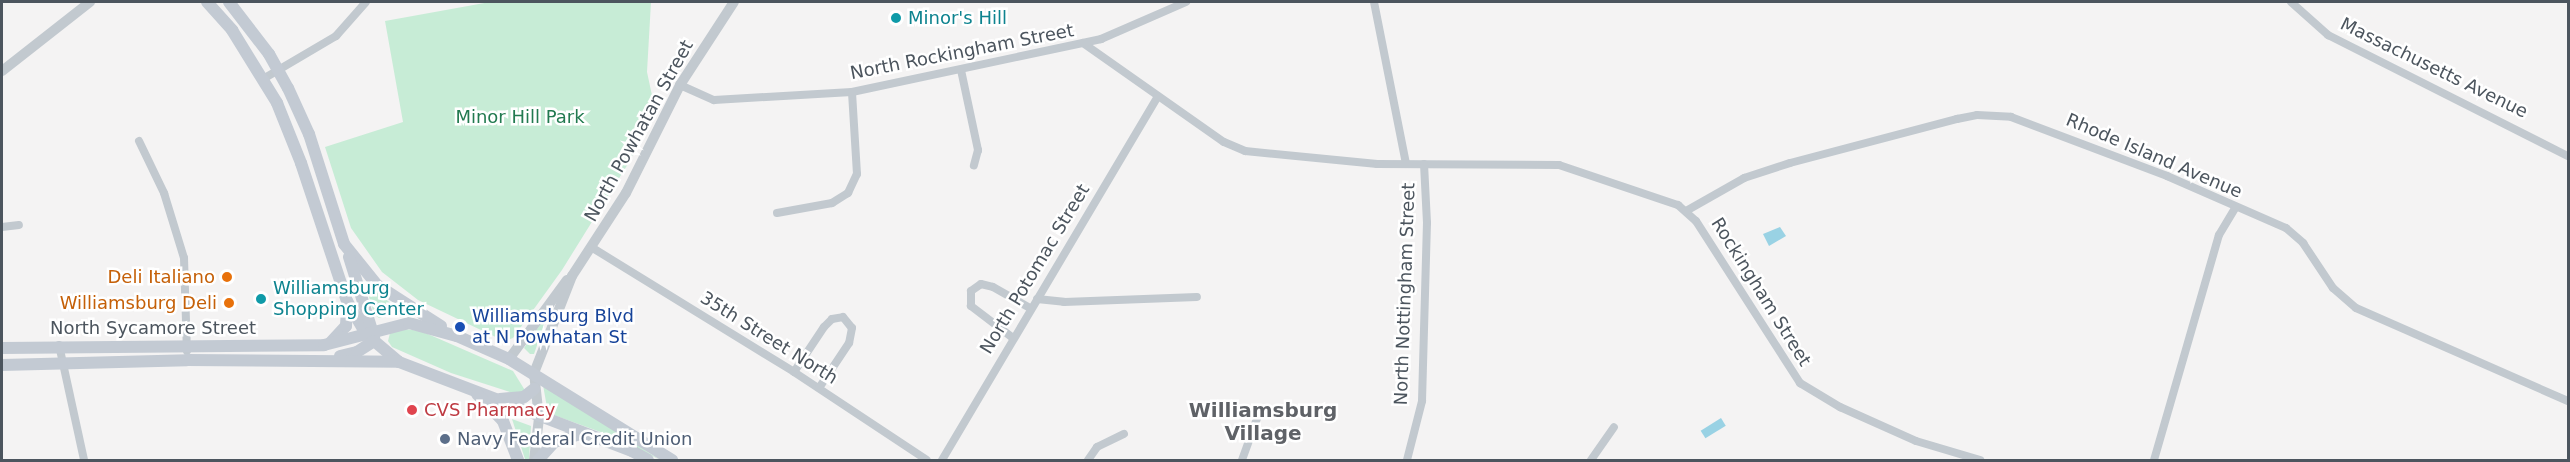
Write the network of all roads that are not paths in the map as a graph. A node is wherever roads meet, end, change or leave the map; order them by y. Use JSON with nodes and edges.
{"nodes":[{"id":1,"x":90,"y":2,"type":"edge"},
{"id":2,"x":207,"y":2,"type":"edge"},
{"id":3,"x":229,"y":2,"type":"edge"},
{"id":4,"x":366,"y":2,"type":"edge"},
{"id":5,"x":734,"y":2,"type":"edge"},
{"id":6,"x":1186,"y":2,"type":"edge"},
{"id":7,"x":1374,"y":2,"type":"edge"},
{"id":8,"x":2291,"y":2,"type":"edge"},
{"id":9,"x":1083,"y":43,"type":"junction"},
{"id":10,"x":2,"y":70,"type":"edge"},
{"id":11,"x":961,"y":70,"type":"junction"},
{"id":12,"x":278,"y":71,"type":"junction"},
{"id":13,"x":263,"y":80,"type":"junction"},
{"id":14,"x":680,"y":85,"type":"junction"},
{"id":15,"x":852,"y":92,"type":"junction"},
{"id":16,"x":1158,"y":96,"type":"junction"},
{"id":17,"x":139,"y":141,"type":"dead end"},
{"id":18,"x":1224,"y":141,"type":"joint"},
{"id":19,"x":2568,"y":156,"type":"edge"},
{"id":20,"x":1406,"y":164,"type":"junction"},
{"id":21,"x":1424,"y":164,"type":"junction"},
{"id":22,"x":974,"y":165,"type":"dead end"},
{"id":23,"x":2235,"y":208,"type":"junction"},
{"id":24,"x":1686,"y":211,"type":"junction"},
{"id":25,"x":777,"y":213,"type":"dead end"},
{"id":26,"x":19,"y":225,"type":"dead end"},
{"id":27,"x":2,"y":228,"type":"edge"},
{"id":28,"x":591,"y":247,"type":"junction"},
{"id":29,"x":346,"y":248,"type":"junction"},
{"id":30,"x":572,"y":276,"type":"junction"},
{"id":31,"x":1197,"y":297,"type":"dead end"},
{"id":32,"x":1038,"y":299,"type":"junction"},
{"id":33,"x":347,"y":301,"type":"junction"},
{"id":34,"x":1030,"y":309,"type":"junction"},
{"id":35,"x":371,"y":335,"type":"junction"},
{"id":36,"x":457,"y":336,"type":"junction"},
{"id":37,"x":1013,"y":338,"type":"junction"},
{"id":38,"x":59,"y":345,"type":"junction"},
{"id":39,"x":324,"y":345,"type":"junction"},
{"id":40,"x":187,"y":346,"type":"junction"},
{"id":41,"x":2,"y":348,"type":"edge"},
{"id":42,"x":509,"y":359,"type":"junction"},
{"id":43,"x":187,"y":360,"type":"junction"},
{"id":44,"x":314,"y":361,"type":"junction"},
{"id":45,"x":399,"y":362,"type":"junction"},
{"id":46,"x":61,"y":363,"type":"junction"},
{"id":47,"x":2,"y":365,"type":"edge"},
{"id":48,"x":794,"y":372,"type":"junction"},
{"id":49,"x":534,"y":373,"type":"junction"},
{"id":50,"x":819,"y":388,"type":"junction"},
{"id":51,"x":534,"y":389,"type":"junction"},
{"id":52,"x":475,"y":391,"type":"junction"},
{"id":53,"x":495,"y":400,"type":"junction"},
{"id":54,"x":2568,"y":401,"type":"edge"},
{"id":55,"x":1259,"y":413,"type":"dead end"},
{"id":56,"x":540,"y":418,"type":"junction"},
{"id":57,"x":1614,"y":427,"type":"dead end"},
{"id":58,"x":585,"y":433,"type":"junction"},
{"id":59,"x":1124,"y":434,"type":"dead end"},
{"id":60,"x":84,"y":460,"type":"edge"},
{"id":61,"x":518,"y":460,"type":"edge"},
{"id":62,"x":536,"y":460,"type":"edge"},
{"id":63,"x":648,"y":460,"type":"edge"},
{"id":64,"x":672,"y":460,"type":"edge"},
{"id":65,"x":927,"y":460,"type":"edge"},
{"id":66,"x":942,"y":460,"type":"edge"},
{"id":67,"x":1088,"y":460,"type":"edge"},
{"id":68,"x":1242,"y":460,"type":"edge"},
{"id":69,"x":1407,"y":460,"type":"edge"},
{"id":70,"x":1591,"y":460,"type":"edge"},
{"id":71,"x":1980,"y":460,"type":"edge"},
{"id":72,"x":2154,"y":460,"type":"edge"}],
"edges":[{"from":1,"to":10,"type":"street"},
{"from":2,"to":13,"type":"main road"},
{"from":3,"to":12,"type":"main road"},
{"from":4,"to":12,"type":"street"},
{"from":5,"to":14,"type":"street","name":"North Powhatan Street"},
{"from":6,"to":9,"type":"street"},
{"from":7,"to":20,"type":"street","name":"North Nottingham Street"},
{"from":8,"to":19,"type":"street","name":"Massachusetts Avenue"},
{"from":9,"to":11,"type":"street","name":"North Rockingham Street"},
{"from":9,"to":16,"type":"street","name":"North Rockingham Street"},
{"from":11,"to":15,"type":"street","name":"North Rockingham Street"},
{"from":11,"to":22,"type":"street"},
{"from":12,"to":13,"type":"street"},
{"from":12,"to":29,"type":"main road"},
{"from":13,"to":33,"type":"main road"},
{"from":14,"to":15,"type":"street","name":"North Rockingham Street"},
{"from":14,"to":28,"type":"street","name":"North Powhatan Street"},
{"from":15,"to":25,"type":"street"},
{"from":16,"to":18,"type":"street","name":"North Rockingham Street"},
{"from":16,"to":32,"type":"street","name":"North Potomac Street"},
{"from":17,"to":40,"type":"street"},
{"from":18,"to":20,"type":"street","name":"Rockingham Street"},
{"from":20,"to":21,"type":"street","name":"Rockingham Street"},
{"from":21,"to":24,"type":"street","name":"Rockingham Street"},
{"from":21,"to":69,"type":"street","name":"North Nottingham Street"},
{"from":23,"to":24,"type":"street","name":"Rhode Island Avenue"},
{"from":23,"to":54,"type":"street","name":"Rhode Island Avenue"},
{"from":23,"to":72,"type":"street"},
{"from":24,"to":71,"type":"street","name":"Rockingham Street"},
{"from":26,"to":27,"type":"street"},
{"from":28,"to":30,"type":"street","name":"North Powhatan Street"},
{"from":28,"to":48,"type":"street","name":"35th Street North"},
{"from":29,"to":35,"type":"main road"},
{"from":29,"to":36,"type":"main road"},
{"from":30,"to":42,"type":"street","name":"North Powhatan Street"},
{"from":30,"to":49,"type":"street","name":"North Powhatan Street"},
{"from":31,"to":32,"type":"street"},
{"from":32,"to":34,"type":"street","name":"North Potomac Street"},
{"from":33,"to":35,"type":"main road"},
{"from":33,"to":39,"type":"main road"},
{"from":34,"to":37,"type":"street","name":"North Potomac Street"},
{"from":34,"to":37,"type":"street"},
{"from":35,"to":36,"type":"main road"},
{"from":35,"to":39,"type":"main road","name":"North Sycamore Street"},
{"from":35,"to":44,"type":"main road","name":"North Sycamore Street"},
{"from":35,"to":45,"type":"main road"},
{"from":36,"to":42,"type":"main road"},
{"from":37,"to":66,"type":"street","name":"North Potomac Street"},
{"from":38,"to":40,"type":"main road","name":"North Sycamore Street"},
{"from":38,"to":41,"type":"main road","name":"North Sycamore Street"},
{"from":38,"to":46,"type":"street"},
{"from":39,"to":40,"type":"main road","name":"North Sycamore Street"},
{"from":40,"to":43,"type":"street"},
{"from":42,"to":49,"type":"main road"},
{"from":43,"to":44,"type":"main road","name":"North Sycamore Street"},
{"from":43,"to":46,"type":"main road","name":"North Sycamore Street"},
{"from":44,"to":45,"type":"main road","name":"North Sycamore Street"},
{"from":45,"to":52,"type":"main road"},
{"from":46,"to":47,"type":"main road","name":"North Sycamore Street"},
{"from":46,"to":60,"type":"street"},
{"from":48,"to":50,"type":"street","name":"35th Street North"},
{"from":48,"to":50,"type":"street"},
{"from":49,"to":51,"type":"street"},
{"from":49,"to":64,"type":"main road"},
{"from":50,"to":65,"type":"street","name":"35th Street North"},
{"from":51,"to":53,"type":"main road"},
{"from":51,"to":56,"type":"street"},
{"from":52,"to":53,"type":"main road"},
{"from":52,"to":61,"type":"main road"},
{"from":53,"to":56,"type":"main road"},
{"from":55,"to":68,"type":"street"},
{"from":56,"to":58,"type":"main road"},
{"from":56,"to":62,"type":"street"},
{"from":57,"to":70,"type":"street"},
{"from":58,"to":62,"type":"main road"},
{"from":58,"to":63,"type":"main road"},
{"from":59,"to":67,"type":"street"}]}
